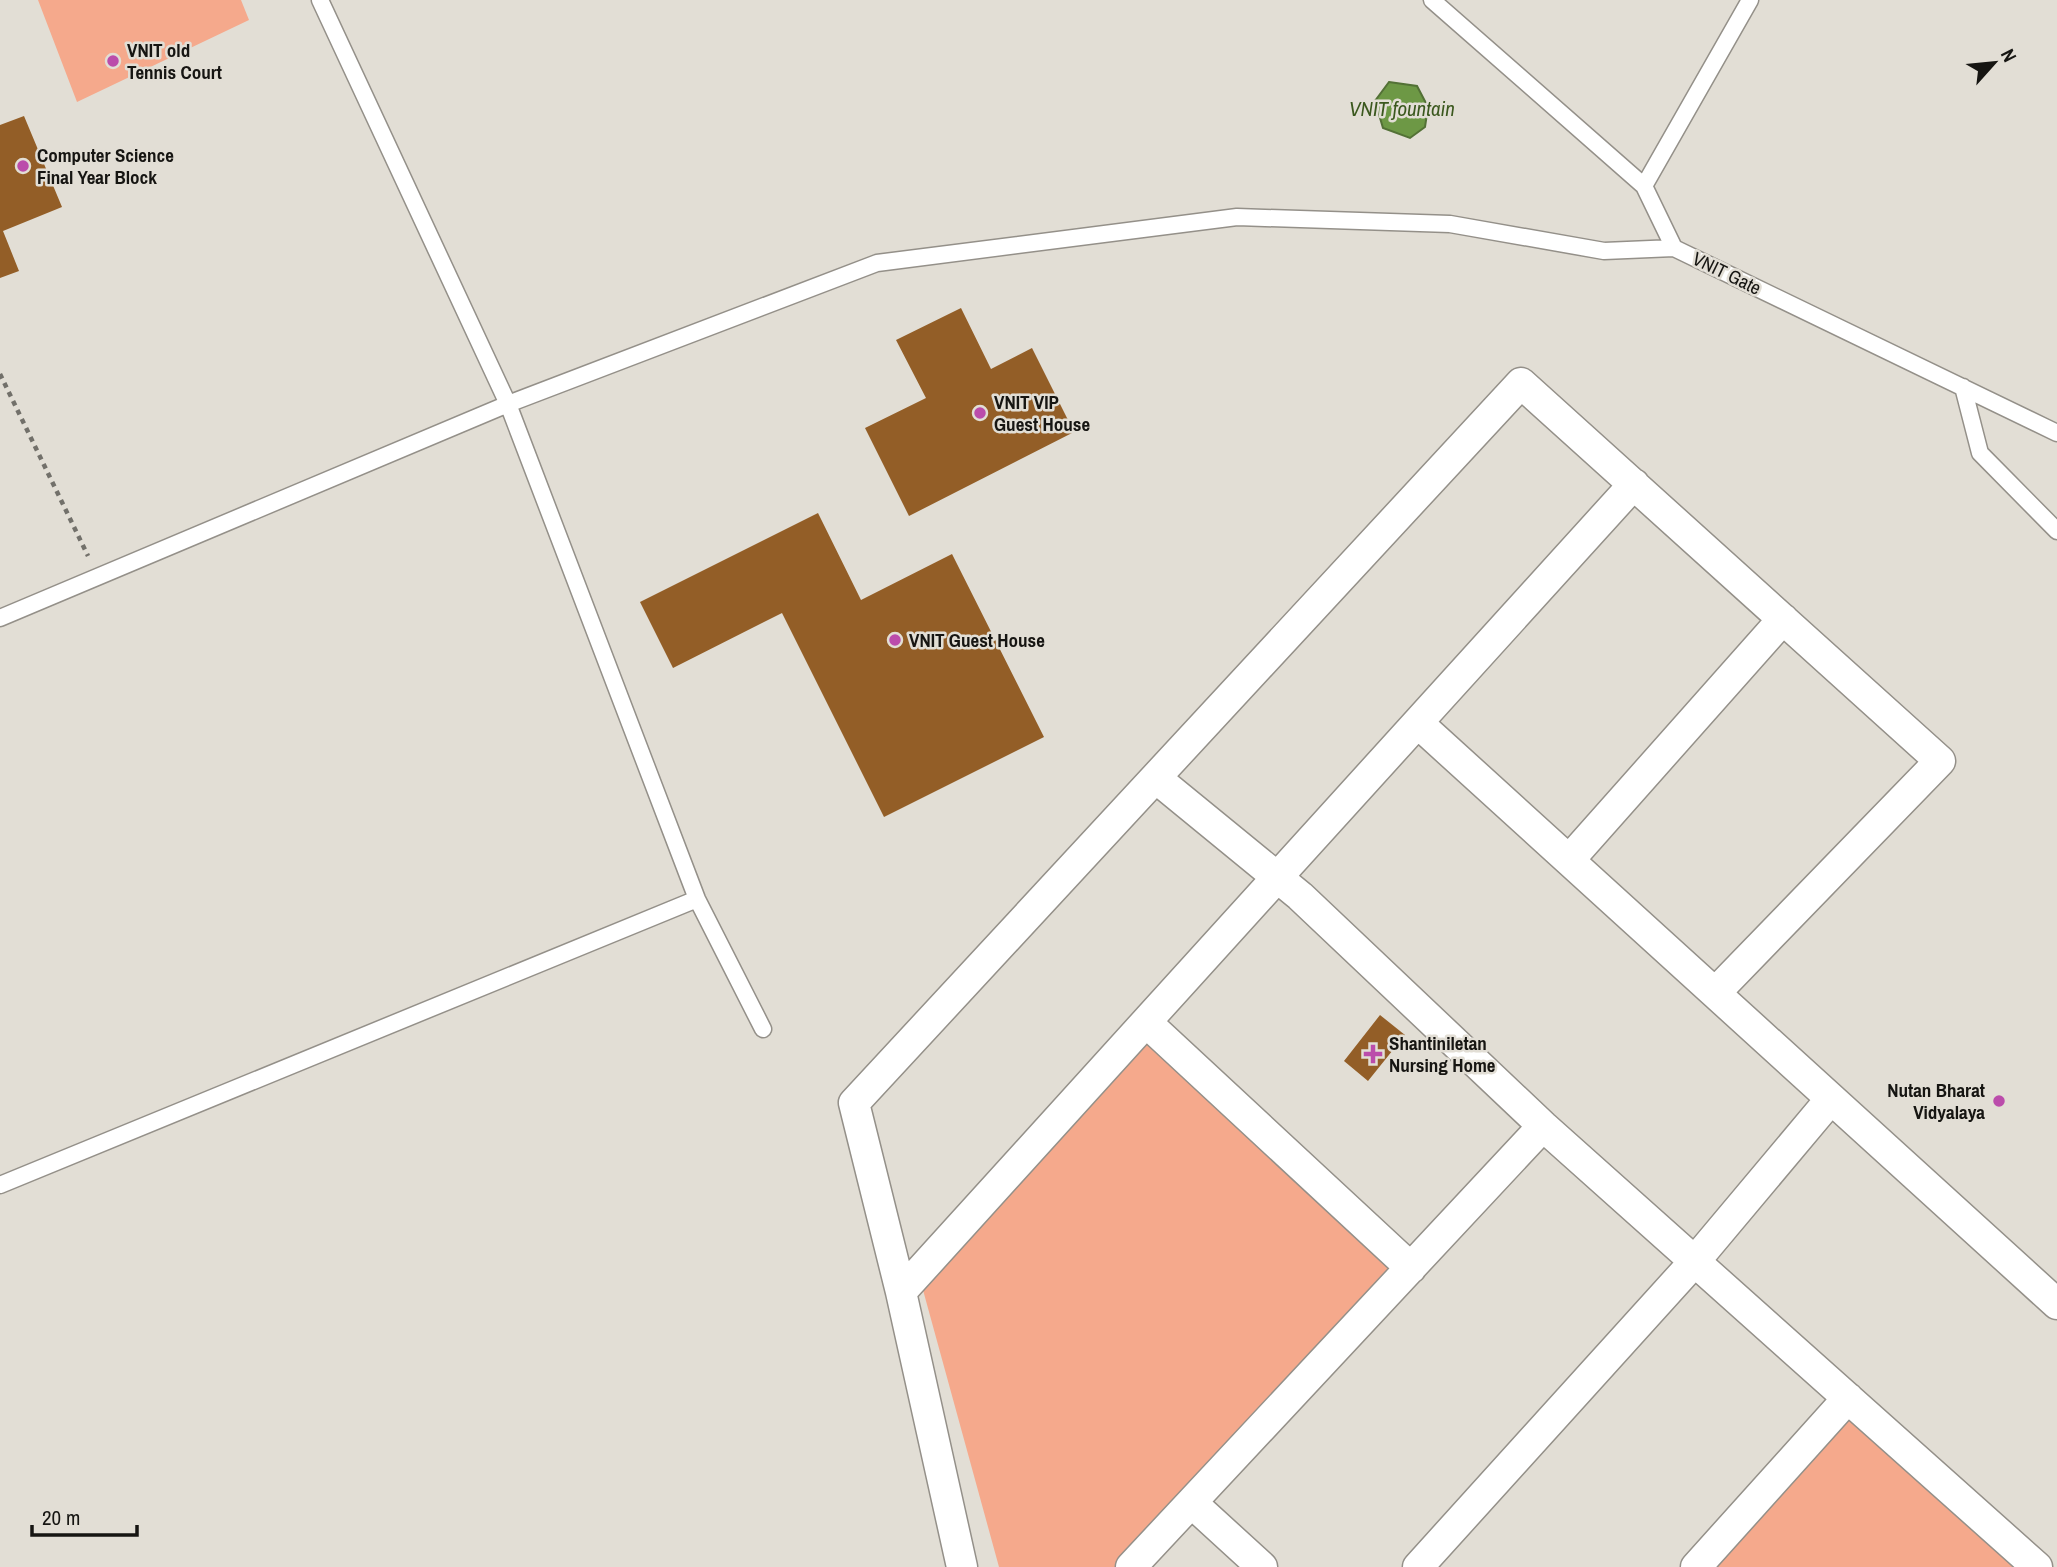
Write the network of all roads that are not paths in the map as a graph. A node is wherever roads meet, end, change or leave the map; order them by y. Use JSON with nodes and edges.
{"nodes":[{"id":1,"x":320,"y":0,"type":"edge"},
{"id":2,"x":1432,"y":0,"type":"edge"},
{"id":3,"x":1750,"y":0,"type":"edge"},
{"id":4,"x":1644,"y":186,"type":"junction"},
{"id":5,"x":1674,"y":248,"type":"junction"},
{"id":6,"x":1964,"y":387,"type":"junction"},
{"id":7,"x":508,"y":404,"type":"junction"},
{"id":8,"x":2057,"y":433,"type":"edge"},
{"id":9,"x":1634,"y":484,"type":"junction"},
{"id":10,"x":2057,"y":531,"type":"edge"},
{"id":11,"x":0,"y":618,"type":"edge"},
{"id":12,"x":1783,"y":619,"type":"junction"},
{"id":13,"x":1419,"y":724,"type":"junction"},
{"id":14,"x":1157,"y":779,"type":"junction"},
{"id":15,"x":1570,"y":859,"type":"junction"},
{"id":16,"x":1279,"y":879,"type":"junction"},
{"id":17,"x":697,"y":899,"type":"junction"},
{"id":18,"x":1716,"y":992,"type":"junction"},
{"id":19,"x":1147,"y":1023,"type":"junction"},
{"id":20,"x":763,"y":1029,"type":"dead end"},
{"id":21,"x":1830,"y":1100,"type":"junction"},
{"id":22,"x":1544,"y":1126,"type":"junction"},
{"id":23,"x":0,"y":1185,"type":"edge"},
{"id":24,"x":1695,"y":1261,"type":"junction"},
{"id":25,"x":1411,"y":1268,"type":"junction"},
{"id":26,"x":901,"y":1293,"type":"junction"},
{"id":27,"x":2057,"y":1304,"type":"edge"},
{"id":28,"x":1848,"y":1398,"type":"junction"},
{"id":29,"x":1192,"y":1503,"type":"junction"},
{"id":30,"x":962,"y":1567,"type":"edge"},
{"id":31,"x":1131,"y":1567,"type":"edge"},
{"id":32,"x":1262,"y":1567,"type":"edge"},
{"id":33,"x":1418,"y":1567,"type":"edge"},
{"id":34,"x":1696,"y":1567,"type":"edge"},
{"id":35,"x":2037,"y":1567,"type":"edge"}],
"edges":[{"from":1,"to":7,"type":"lane"},
{"from":2,"to":4,"type":"lane","name":"VNIT Gate"},
{"from":3,"to":4,"type":"lane"},
{"from":4,"to":5,"type":"lane","name":"VNIT Gate"},
{"from":5,"to":6,"type":"lane","name":"VNIT Gate"},
{"from":5,"to":7,"type":"lane"},
{"from":6,"to":8,"type":"lane","name":"VNIT Gate"},
{"from":6,"to":10,"type":"lane"},
{"from":7,"to":11,"type":"lane"},
{"from":7,"to":17,"type":"lane"},
{"from":9,"to":12,"type":"street"},
{"from":9,"to":13,"type":"street"},
{"from":9,"to":14,"type":"street"},
{"from":12,"to":15,"type":"street"},
{"from":12,"to":18,"type":"street"},
{"from":13,"to":15,"type":"street"},
{"from":13,"to":16,"type":"street"},
{"from":14,"to":16,"type":"street"},
{"from":14,"to":26,"type":"street"},
{"from":15,"to":18,"type":"street"},
{"from":16,"to":19,"type":"street"},
{"from":16,"to":22,"type":"street"},
{"from":17,"to":20,"type":"lane"},
{"from":17,"to":23,"type":"lane"},
{"from":18,"to":21,"type":"street"},
{"from":19,"to":25,"type":"street"},
{"from":19,"to":26,"type":"street"},
{"from":21,"to":24,"type":"street"},
{"from":21,"to":27,"type":"street"},
{"from":22,"to":24,"type":"street"},
{"from":22,"to":25,"type":"street"},
{"from":24,"to":28,"type":"street"},
{"from":24,"to":33,"type":"street"},
{"from":25,"to":29,"type":"street"},
{"from":26,"to":30,"type":"street"},
{"from":28,"to":34,"type":"street"},
{"from":28,"to":35,"type":"street"},
{"from":29,"to":31,"type":"street"},
{"from":29,"to":32,"type":"street"}]}
